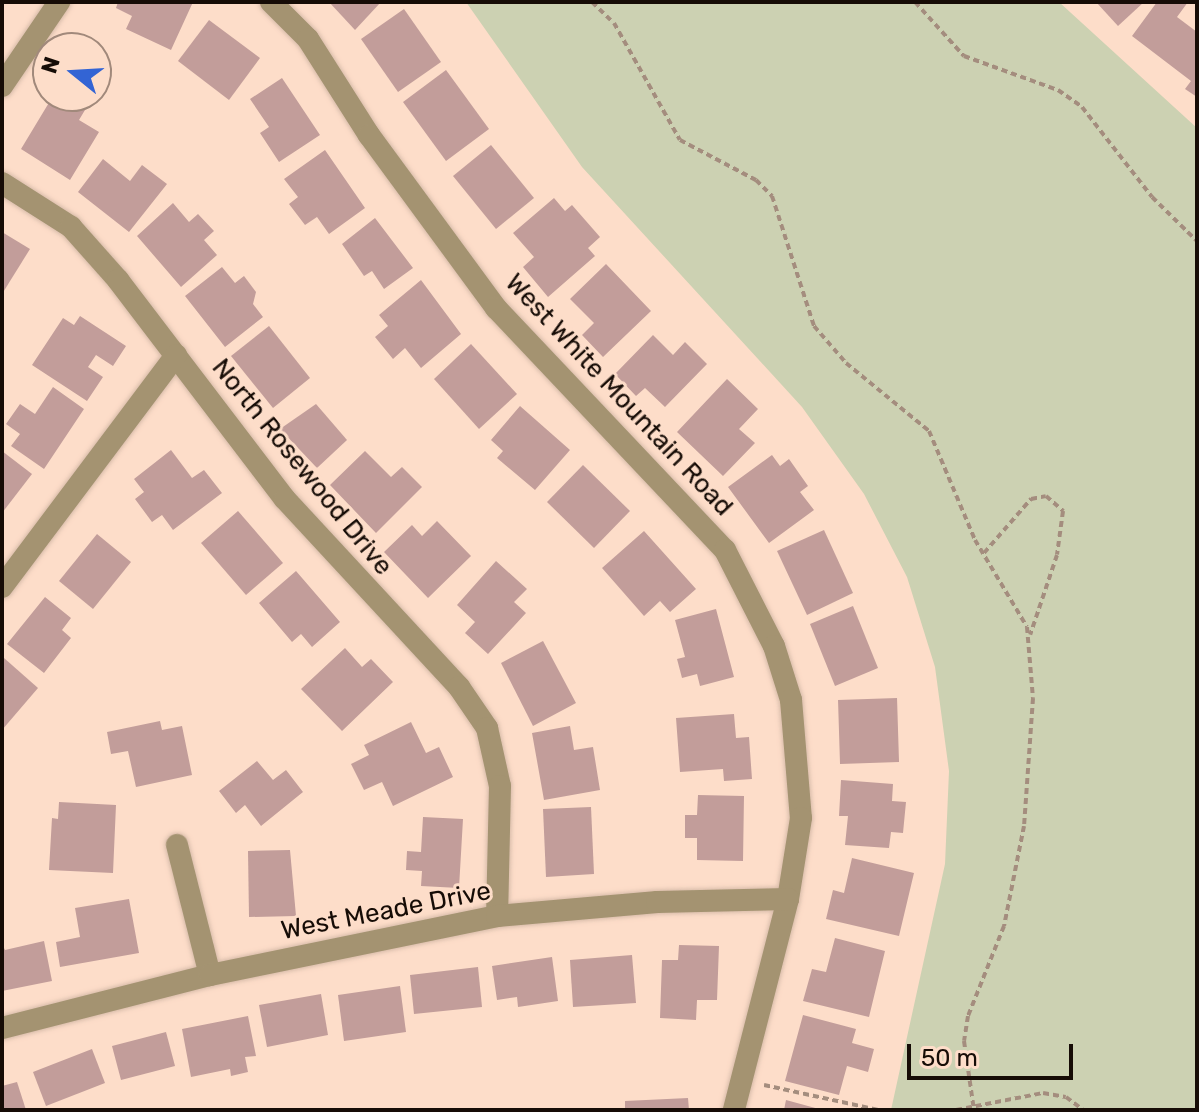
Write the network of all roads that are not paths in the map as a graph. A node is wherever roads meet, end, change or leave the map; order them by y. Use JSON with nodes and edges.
{"nodes":[{"id":1,"x":59,"y":2,"type":"edge"},
{"id":2,"x":271,"y":2,"type":"edge"},
{"id":3,"x":2,"y":86,"type":"edge"},
{"id":4,"x":2,"y":183,"type":"edge"},
{"id":5,"x":176,"y":355,"type":"junction"},
{"id":6,"x":2,"y":587,"type":"edge"},
{"id":7,"x":177,"y":845,"type":"dead end"},
{"id":8,"x":788,"y":899,"type":"junction"},
{"id":9,"x":497,"y":916,"type":"junction"},
{"id":10,"x":210,"y":975,"type":"junction"},
{"id":11,"x":2,"y":1028,"type":"edge"},
{"id":12,"x":734,"y":1110,"type":"edge"}],
"edges":[{"from":1,"to":3,"type":"street"},
{"from":2,"to":8,"type":"street","name":"West White Mountain Road"},
{"from":4,"to":5,"type":"street","name":"North Rosewood Drive"},
{"from":5,"to":6,"type":"street"},
{"from":5,"to":9,"type":"street","name":"North Rosewood Drive"},
{"from":7,"to":10,"type":"street"},
{"from":8,"to":9,"type":"street","name":"West Meade Drive"},
{"from":8,"to":12,"type":"street","name":"West White Mountain Road"},
{"from":9,"to":10,"type":"street","name":"West Meade Drive"},
{"from":10,"to":11,"type":"street","name":"West Meade Drive"}]}
